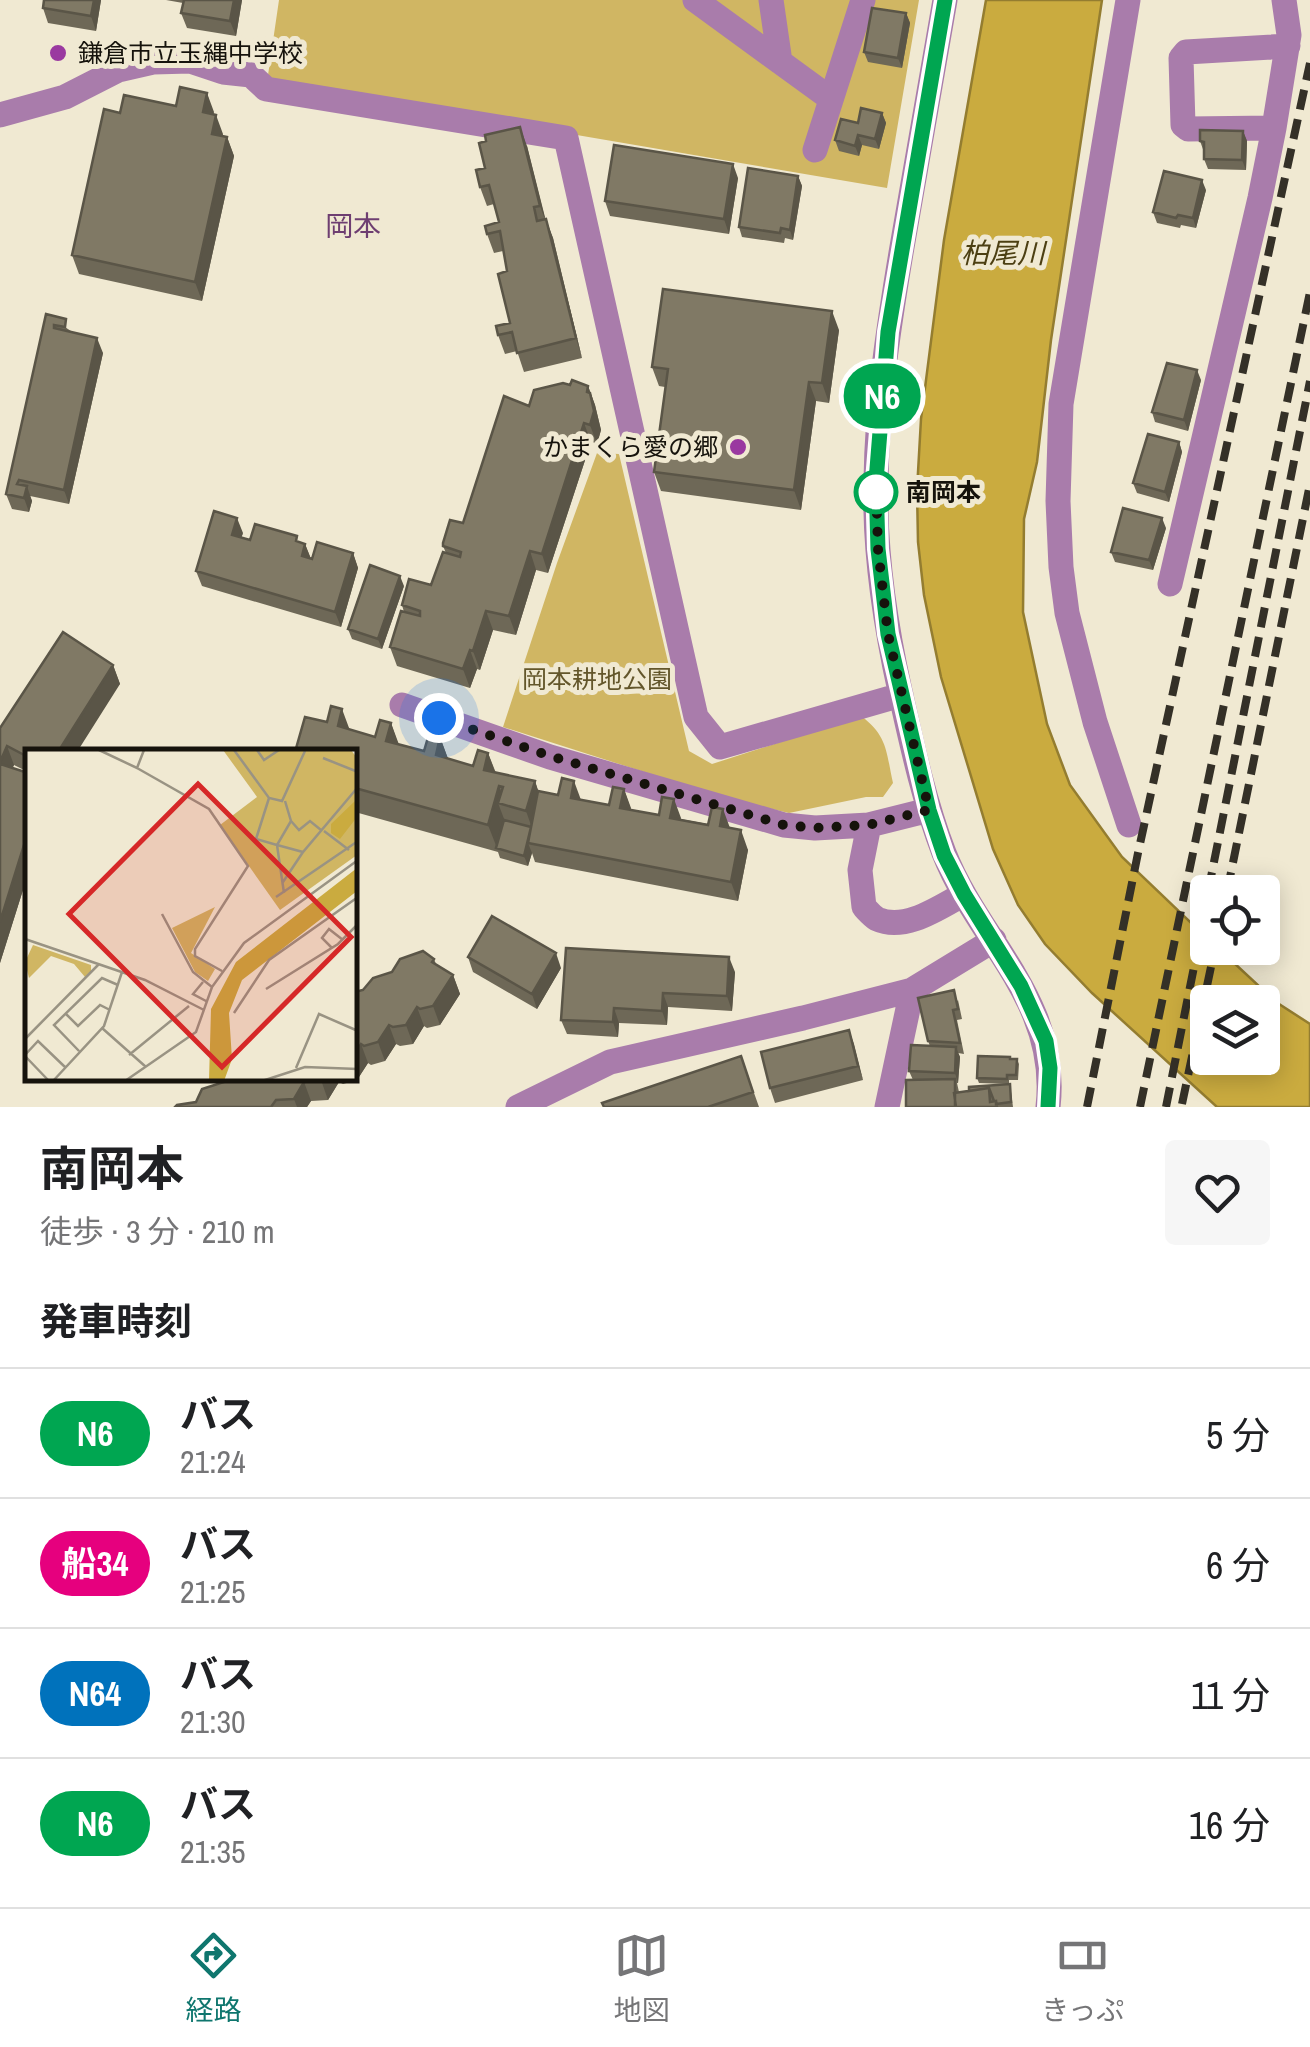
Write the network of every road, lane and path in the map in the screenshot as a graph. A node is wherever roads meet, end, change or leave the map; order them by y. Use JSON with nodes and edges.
{"nodes":[{"id":1,"x":695,"y":0,"type":"edge"},
{"id":2,"x":770,"y":0,"type":"edge"},
{"id":3,"x":862,"y":0,"type":"edge"},
{"id":4,"x":945,"y":0,"type":"edge"},
{"id":5,"x":1128,"y":0,"type":"edge"},
{"id":6,"x":1284,"y":0,"type":"edge"},
{"id":7,"x":1288,"y":46,"type":"junction"},
{"id":8,"x":780,"y":62,"type":"junction"},
{"id":9,"x":831,"y":99,"type":"junction"},
{"id":10,"x":0,"y":115,"type":"edge"},
{"id":11,"x":1274,"y":128,"type":"junction"},
{"id":12,"x":815,"y":150,"type":"dead end"},
{"id":13,"x":1170,"y":584,"type":"dead end"},
{"id":14,"x":901,"y":694,"type":"junction"},
{"id":15,"x":402,"y":705,"type":"dead end"},
{"id":16,"x":929,"y":810,"type":"junction"},
{"id":17,"x":868,"y":825,"type":"junction"},
{"id":18,"x":1129,"y":825,"type":"dead end"},
{"id":19,"x":964,"y":894,"type":"junction"},
{"id":20,"x":994,"y":940,"type":"junction"},
{"id":21,"x":912,"y":990,"type":"junction"},
{"id":22,"x":518,"y":1107,"type":"edge"},
{"id":23,"x":887,"y":1107,"type":"edge"},
{"id":24,"x":1048,"y":1107,"type":"edge"}],
"edges":[{"from":1,"to":8,"type":"street"},
{"from":2,"to":8,"type":"street"},
{"from":3,"to":9,"type":"street"},
{"from":4,"to":14,"type":"street"},
{"from":5,"to":18,"type":"street"},
{"from":6,"to":7,"type":"street"},
{"from":7,"to":11,"type":"street"},
{"from":7,"to":11,"type":"street"},
{"from":8,"to":9,"type":"street"},
{"from":9,"to":12,"type":"street"},
{"from":10,"to":14,"type":"street"},
{"from":11,"to":13,"type":"street"},
{"from":14,"to":16,"type":"street"},
{"from":15,"to":17,"type":"street"},
{"from":16,"to":17,"type":"street"},
{"from":16,"to":19,"type":"street"},
{"from":17,"to":19,"type":"street"},
{"from":19,"to":20,"type":"street"},
{"from":20,"to":21,"type":"street"},
{"from":20,"to":24,"type":"street"},
{"from":21,"to":22,"type":"street"},
{"from":21,"to":23,"type":"street"}]}
